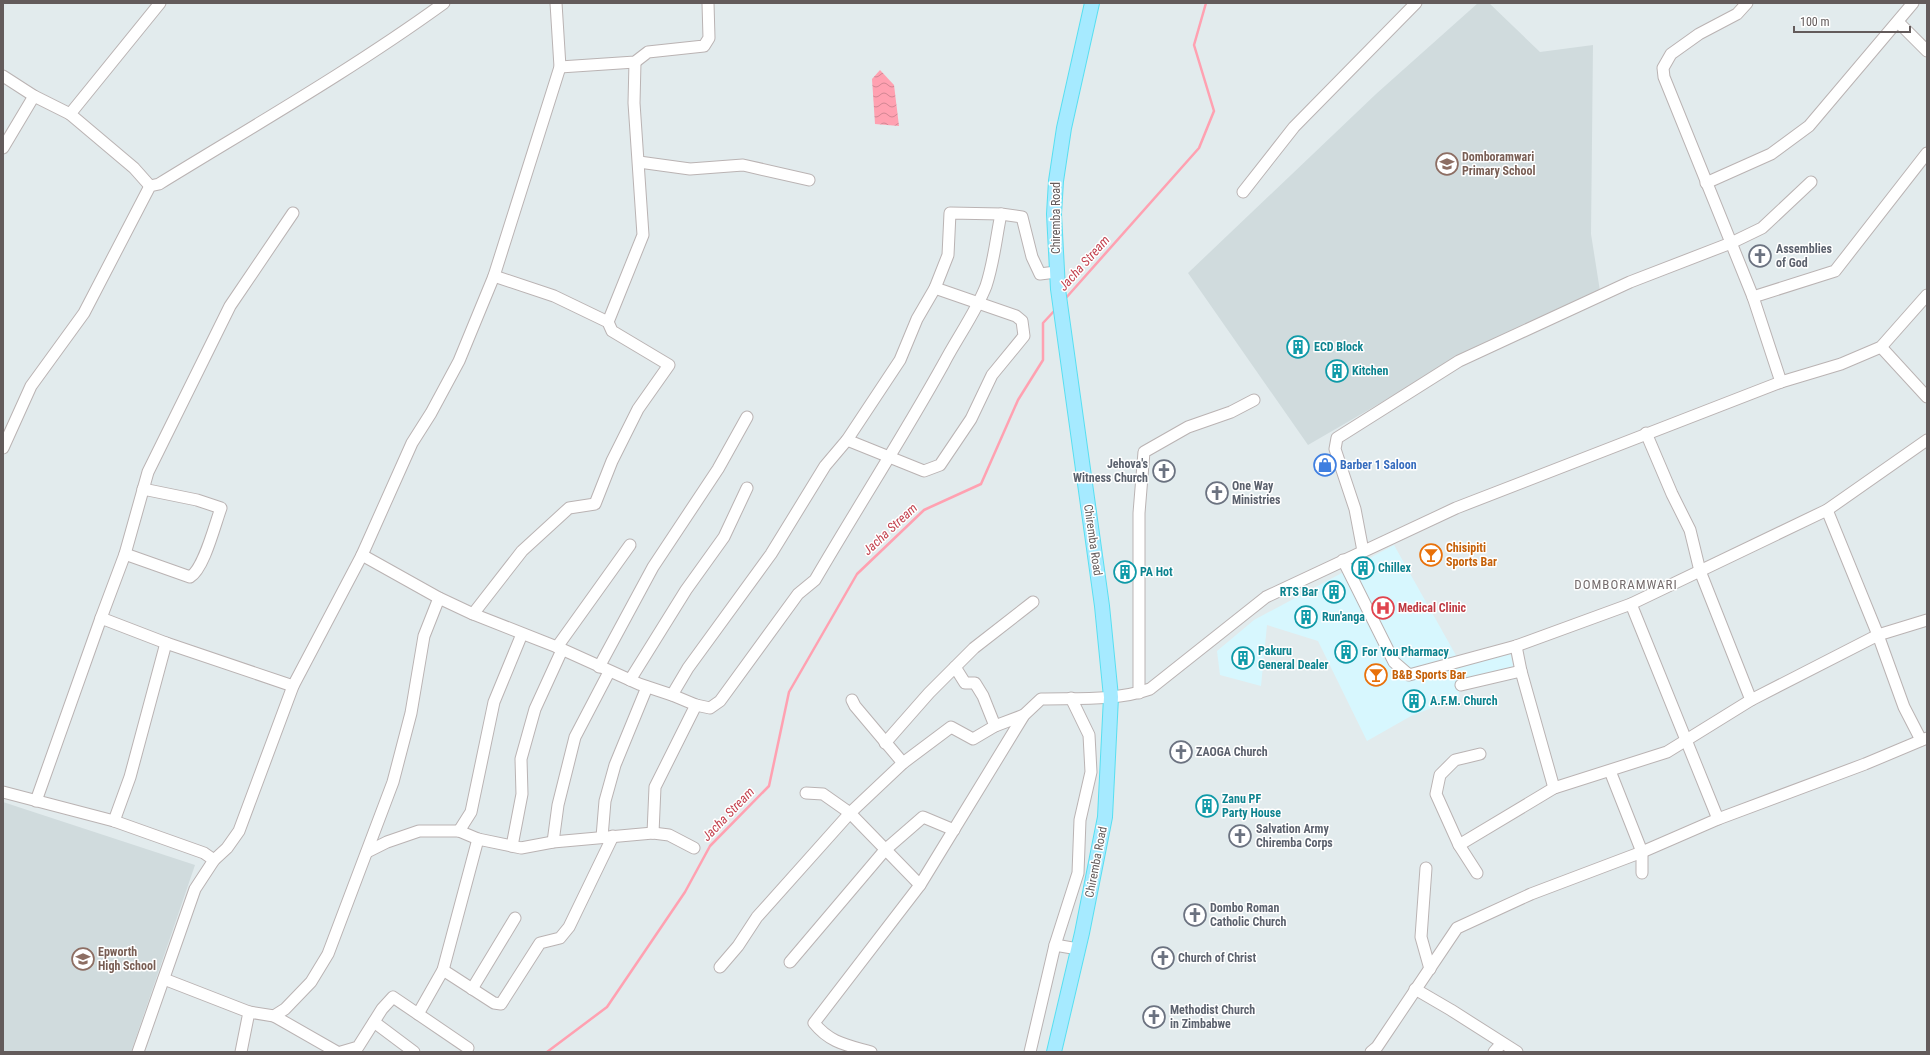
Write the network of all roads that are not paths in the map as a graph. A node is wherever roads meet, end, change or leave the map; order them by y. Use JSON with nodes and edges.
{"nodes":[{"id":1,"x":160,"y":3,"type":"edge"},
{"id":2,"x":444,"y":3,"type":"edge"},
{"id":3,"x":556,"y":3,"type":"edge"},
{"id":4,"x":708,"y":3,"type":"edge"},
{"id":5,"x":1092,"y":3,"type":"edge"},
{"id":6,"x":1416,"y":3,"type":"edge"},
{"id":7,"x":1747,"y":3,"type":"edge"},
{"id":8,"x":1913,"y":3,"type":"edge"},
{"id":9,"x":1898,"y":22,"type":"junction"},
{"id":10,"x":1927,"y":51,"type":"edge"},
{"id":11,"x":635,"y":62,"type":"junction"},
{"id":12,"x":560,"y":67,"type":"junction"},
{"id":13,"x":3,"y":76,"type":"edge"},
{"id":14,"x":34,"y":96,"type":"junction"},
{"id":15,"x":70,"y":114,"type":"junction"},
{"id":16,"x":3,"y":148,"type":"edge"},
{"id":17,"x":1927,"y":153,"type":"edge"},
{"id":18,"x":639,"y":162,"type":"junction"},
{"id":19,"x":809,"y":180,"type":"dead end"},
{"id":20,"x":1811,"y":182,"type":"dead end"},
{"id":21,"x":1706,"y":184,"type":"junction"},
{"id":22,"x":150,"y":186,"type":"junction"},
{"id":23,"x":1243,"y":192,"type":"dead end"},
{"id":24,"x":293,"y":213,"type":"dead end"},
{"id":25,"x":1001,"y":214,"type":"junction"},
{"id":26,"x":1731,"y":243,"type":"junction"},
{"id":27,"x":1056,"y":272,"type":"junction"},
{"id":28,"x":494,"y":276,"type":"junction"},
{"id":29,"x":934,"y":288,"type":"junction"},
{"id":30,"x":1927,"y":295,"type":"edge"},
{"id":31,"x":1752,"y":297,"type":"junction"},
{"id":32,"x":977,"y":303,"type":"junction"},
{"id":33,"x":608,"y":322,"type":"junction"},
{"id":34,"x":1881,"y":347,"type":"junction"},
{"id":35,"x":1781,"y":382,"type":"junction"},
{"id":36,"x":1927,"y":397,"type":"edge"},
{"id":37,"x":1254,"y":400,"type":"dead end"},
{"id":38,"x":747,"y":417,"type":"dead end"},
{"id":39,"x":1646,"y":433,"type":"junction"},
{"id":40,"x":847,"y":440,"type":"junction"},
{"id":41,"x":1927,"y":440,"type":"edge"},
{"id":42,"x":3,"y":448,"type":"edge"},
{"id":43,"x":888,"y":456,"type":"junction"},
{"id":44,"x":747,"y":488,"type":"dead end"},
{"id":45,"x":143,"y":489,"type":"junction"},
{"id":46,"x":1827,"y":510,"type":"junction"},
{"id":47,"x":630,"y":545,"type":"dead end"},
{"id":48,"x":1363,"y":550,"type":"junction"},
{"id":49,"x":125,"y":554,"type":"junction"},
{"id":50,"x":362,"y":555,"type":"junction"},
{"id":51,"x":1343,"y":560,"type":"junction"},
{"id":52,"x":1700,"y":571,"type":"junction"},
{"id":53,"x":439,"y":598,"type":"junction"},
{"id":54,"x":1033,"y":602,"type":"dead end"},
{"id":55,"x":1631,"y":604,"type":"junction"},
{"id":56,"x":473,"y":614,"type":"junction"},
{"id":57,"x":102,"y":618,"type":"junction"},
{"id":58,"x":1927,"y":620,"type":"edge"},
{"id":59,"x":522,"y":634,"type":"junction"},
{"id":60,"x":1878,"y":635,"type":"junction"},
{"id":61,"x":166,"y":642,"type":"junction"},
{"id":62,"x":1516,"y":646,"type":"junction"},
{"id":63,"x":560,"y":649,"type":"junction"},
{"id":64,"x":599,"y":667,"type":"junction"},
{"id":65,"x":955,"y":667,"type":"junction"},
{"id":66,"x":1521,"y":671,"type":"junction"},
{"id":67,"x":609,"y":672,"type":"junction"},
{"id":68,"x":630,"y":680,"type":"junction"},
{"id":69,"x":1461,"y":685,"type":"dead end"},
{"id":70,"x":293,"y":686,"type":"junction"},
{"id":71,"x":647,"y":687,"type":"junction"},
{"id":72,"x":1139,"y":693,"type":"junction"},
{"id":73,"x":672,"y":695,"type":"junction"},
{"id":74,"x":1111,"y":697,"type":"junction"},
{"id":75,"x":1071,"y":698,"type":"junction"},
{"id":76,"x":852,"y":700,"type":"dead end"},
{"id":77,"x":1751,"y":700,"type":"junction"},
{"id":78,"x":696,"y":706,"type":"junction"},
{"id":79,"x":1024,"y":715,"type":"junction"},
{"id":80,"x":994,"y":726,"type":"junction"},
{"id":81,"x":1924,"y":739,"type":"edge"},
{"id":82,"x":1686,"y":741,"type":"junction"},
{"id":83,"x":885,"y":743,"type":"junction"},
{"id":84,"x":1480,"y":754,"type":"dead end"},
{"id":85,"x":903,"y":763,"type":"junction"},
{"id":86,"x":1610,"y":771,"type":"junction"},
{"id":87,"x":1554,"y":788,"type":"junction"},
{"id":88,"x":3,"y":792,"type":"edge"},
{"id":89,"x":806,"y":793,"type":"dead end"},
{"id":90,"x":36,"y":801,"type":"junction"},
{"id":91,"x":850,"y":813,"type":"junction"},
{"id":92,"x":1718,"y":819,"type":"junction"},
{"id":93,"x":114,"y":821,"type":"junction"},
{"id":94,"x":954,"y":830,"type":"junction"},
{"id":95,"x":460,"y":831,"type":"junction"},
{"id":96,"x":653,"y":833,"type":"junction"},
{"id":97,"x":608,"y":836,"type":"junction"},
{"id":98,"x":478,"y":839,"type":"junction"},
{"id":99,"x":552,"y":842,"type":"junction"},
{"id":100,"x":1459,"y":845,"type":"junction"},
{"id":101,"x":512,"y":846,"type":"junction"},
{"id":102,"x":694,"y":848,"type":"dead end"},
{"id":103,"x":885,"y":850,"type":"junction"},
{"id":104,"x":367,"y":852,"type":"junction"},
{"id":105,"x":1642,"y":852,"type":"junction"},
{"id":106,"x":214,"y":860,"type":"junction"},
{"id":107,"x":1426,"y":868,"type":"dead end"},
{"id":108,"x":1642,"y":872,"type":"dead end"},
{"id":109,"x":1477,"y":873,"type":"dead end"},
{"id":110,"x":920,"y":885,"type":"junction"},
{"id":111,"x":515,"y":918,"type":"dead end"},
{"id":112,"x":1055,"y":945,"type":"junction"},
{"id":113,"x":1078,"y":949,"type":"junction"},
{"id":114,"x":790,"y":962,"type":"dead end"},
{"id":115,"x":720,"y":967,"type":"dead end"},
{"id":116,"x":1430,"y":969,"type":"junction"},
{"id":117,"x":443,"y":970,"type":"junction"},
{"id":118,"x":164,"y":979,"type":"junction"},
{"id":119,"x":472,"y":989,"type":"junction"},
{"id":120,"x":1414,"y":989,"type":"junction"},
{"id":121,"x":249,"y":1012,"type":"junction"},
{"id":122,"x":418,"y":1014,"type":"junction"},
{"id":123,"x":274,"y":1016,"type":"junction"},
{"id":124,"x":374,"y":1022,"type":"junction"},
{"id":125,"x":1502,"y":1043,"type":"junction"},
{"id":126,"x":468,"y":1048,"type":"dead end"},
{"id":127,"x":138,"y":1052,"type":"edge"},
{"id":128,"x":241,"y":1052,"type":"edge"},
{"id":129,"x":337,"y":1052,"type":"edge"},
{"id":130,"x":341,"y":1052,"type":"edge"},
{"id":131,"x":414,"y":1052,"type":"edge"},
{"id":132,"x":871,"y":1052,"type":"edge"},
{"id":133,"x":1030,"y":1052,"type":"edge"},
{"id":134,"x":1054,"y":1052,"type":"edge"},
{"id":135,"x":1371,"y":1052,"type":"edge"},
{"id":136,"x":1494,"y":1052,"type":"edge"},
{"id":137,"x":1517,"y":1052,"type":"edge"}],
"edges":[{"from":1,"to":15,"type":"street"},
{"from":2,"to":22,"type":"street"},
{"from":3,"to":12,"type":"street"},
{"from":4,"to":11,"type":"street"},
{"from":5,"to":27,"type":"main road","name":"Chiremba Road"},
{"from":6,"to":23,"type":"street"},
{"from":7,"to":21,"type":"street"},
{"from":8,"to":9,"type":"street"},
{"from":9,"to":10,"type":"street"},
{"from":9,"to":21,"type":"street"},
{"from":11,"to":12,"type":"street"},
{"from":11,"to":18,"type":"street"},
{"from":12,"to":28,"type":"street"},
{"from":13,"to":14,"type":"street"},
{"from":14,"to":15,"type":"street"},
{"from":14,"to":16,"type":"street"},
{"from":15,"to":22,"type":"street"},
{"from":17,"to":31,"type":"street"},
{"from":18,"to":19,"type":"street"},
{"from":18,"to":33,"type":"street"},
{"from":20,"to":26,"type":"street"},
{"from":21,"to":26,"type":"street"},
{"from":22,"to":42,"type":"street"},
{"from":24,"to":45,"type":"street"},
{"from":25,"to":27,"type":"street"},
{"from":25,"to":29,"type":"street"},
{"from":25,"to":32,"type":"street"},
{"from":26,"to":31,"type":"street"},
{"from":26,"to":48,"type":"street"},
{"from":27,"to":74,"type":"main road","name":"Chiremba Road"},
{"from":28,"to":33,"type":"street"},
{"from":28,"to":50,"type":"street"},
{"from":29,"to":32,"type":"street"},
{"from":29,"to":40,"type":"street"},
{"from":30,"to":34,"type":"street"},
{"from":31,"to":35,"type":"street"},
{"from":32,"to":43,"type":"street"},
{"from":32,"to":43,"type":"street"},
{"from":33,"to":56,"type":"street"},
{"from":34,"to":35,"type":"street"},
{"from":34,"to":36,"type":"street"},
{"from":35,"to":39,"type":"street"},
{"from":37,"to":72,"type":"street"},
{"from":38,"to":64,"type":"street"},
{"from":39,"to":48,"type":"street"},
{"from":39,"to":52,"type":"street"},
{"from":40,"to":43,"type":"street"},
{"from":40,"to":73,"type":"street"},
{"from":41,"to":46,"type":"street"},
{"from":43,"to":78,"type":"street"},
{"from":44,"to":68,"type":"street"},
{"from":45,"to":49,"type":"street"},
{"from":45,"to":49,"type":"street"},
{"from":46,"to":52,"type":"street"},
{"from":46,"to":60,"type":"street"},
{"from":47,"to":63,"type":"street"},
{"from":48,"to":51,"type":"street"},
{"from":49,"to":57,"type":"street"},
{"from":50,"to":53,"type":"street"},
{"from":50,"to":70,"type":"street"},
{"from":51,"to":62,"type":"street"},
{"from":51,"to":72,"type":"street"},
{"from":52,"to":55,"type":"street"},
{"from":52,"to":77,"type":"street"},
{"from":53,"to":56,"type":"street"},
{"from":53,"to":104,"type":"street"},
{"from":54,"to":65,"type":"street"},
{"from":55,"to":62,"type":"street"},
{"from":55,"to":82,"type":"street"},
{"from":56,"to":59,"type":"street"},
{"from":57,"to":61,"type":"street"},
{"from":57,"to":90,"type":"street"},
{"from":58,"to":60,"type":"street"},
{"from":59,"to":63,"type":"street"},
{"from":59,"to":95,"type":"street"},
{"from":60,"to":77,"type":"street"},
{"from":60,"to":81,"type":"street"},
{"from":61,"to":70,"type":"street"},
{"from":61,"to":93,"type":"street"},
{"from":62,"to":66,"type":"street"},
{"from":63,"to":64,"type":"street"},
{"from":63,"to":101,"type":"street"},
{"from":64,"to":67,"type":"street"},
{"from":65,"to":80,"type":"street"},
{"from":65,"to":83,"type":"street"},
{"from":66,"to":69,"type":"street"},
{"from":66,"to":87,"type":"street"},
{"from":67,"to":68,"type":"street"},
{"from":67,"to":99,"type":"street"},
{"from":68,"to":71,"type":"street"},
{"from":70,"to":106,"type":"street"},
{"from":71,"to":73,"type":"street"},
{"from":71,"to":97,"type":"street"},
{"from":72,"to":74,"type":"street"},
{"from":73,"to":78,"type":"street"},
{"from":74,"to":75,"type":"street"},
{"from":74,"to":113,"type":"main road","name":"Chiremba Road"},
{"from":75,"to":79,"type":"street"},
{"from":75,"to":112,"type":"street"},
{"from":76,"to":83,"type":"street"},
{"from":77,"to":82,"type":"street"},
{"from":78,"to":96,"type":"street"},
{"from":79,"to":80,"type":"street"},
{"from":79,"to":94,"type":"street"},
{"from":80,"to":85,"type":"street"},
{"from":81,"to":92,"type":"street"},
{"from":82,"to":86,"type":"street"},
{"from":82,"to":92,"type":"street"},
{"from":83,"to":85,"type":"street"},
{"from":84,"to":100,"type":"street"},
{"from":85,"to":91,"type":"street"},
{"from":86,"to":87,"type":"street"},
{"from":86,"to":105,"type":"street"},
{"from":87,"to":100,"type":"street"},
{"from":88,"to":90,"type":"street"},
{"from":89,"to":91,"type":"street"},
{"from":90,"to":93,"type":"street"},
{"from":91,"to":103,"type":"street"},
{"from":91,"to":115,"type":"street"},
{"from":92,"to":105,"type":"street"},
{"from":93,"to":106,"type":"street"},
{"from":94,"to":103,"type":"street"},
{"from":94,"to":110,"type":"street"},
{"from":95,"to":98,"type":"street"},
{"from":95,"to":104,"type":"street"},
{"from":96,"to":97,"type":"street"},
{"from":96,"to":102,"type":"street"},
{"from":97,"to":99,"type":"street"},
{"from":97,"to":119,"type":"street"},
{"from":98,"to":101,"type":"street"},
{"from":98,"to":117,"type":"street"},
{"from":99,"to":101,"type":"street"},
{"from":100,"to":109,"type":"street"},
{"from":103,"to":110,"type":"street"},
{"from":103,"to":114,"type":"street"},
{"from":104,"to":123,"type":"street"},
{"from":105,"to":108,"type":"street"},
{"from":105,"to":116,"type":"street"},
{"from":106,"to":118,"type":"street"},
{"from":107,"to":116,"type":"street"},
{"from":110,"to":132,"type":"street"},
{"from":111,"to":119,"type":"street"},
{"from":112,"to":113,"type":"street"},
{"from":112,"to":133,"type":"street"},
{"from":113,"to":134,"type":"main road","name":"Chiremba Road"},
{"from":116,"to":120,"type":"street"},
{"from":117,"to":119,"type":"street"},
{"from":117,"to":122,"type":"street"},
{"from":118,"to":121,"type":"street"},
{"from":118,"to":127,"type":"street"},
{"from":120,"to":125,"type":"street"},
{"from":120,"to":135,"type":"street"},
{"from":121,"to":123,"type":"street"},
{"from":121,"to":128,"type":"street"},
{"from":122,"to":124,"type":"street"},
{"from":122,"to":126,"type":"street"},
{"from":123,"to":129,"type":"street"},
{"from":124,"to":130,"type":"street"},
{"from":124,"to":131,"type":"street"},
{"from":125,"to":136,"type":"street"},
{"from":125,"to":137,"type":"street"}]}
